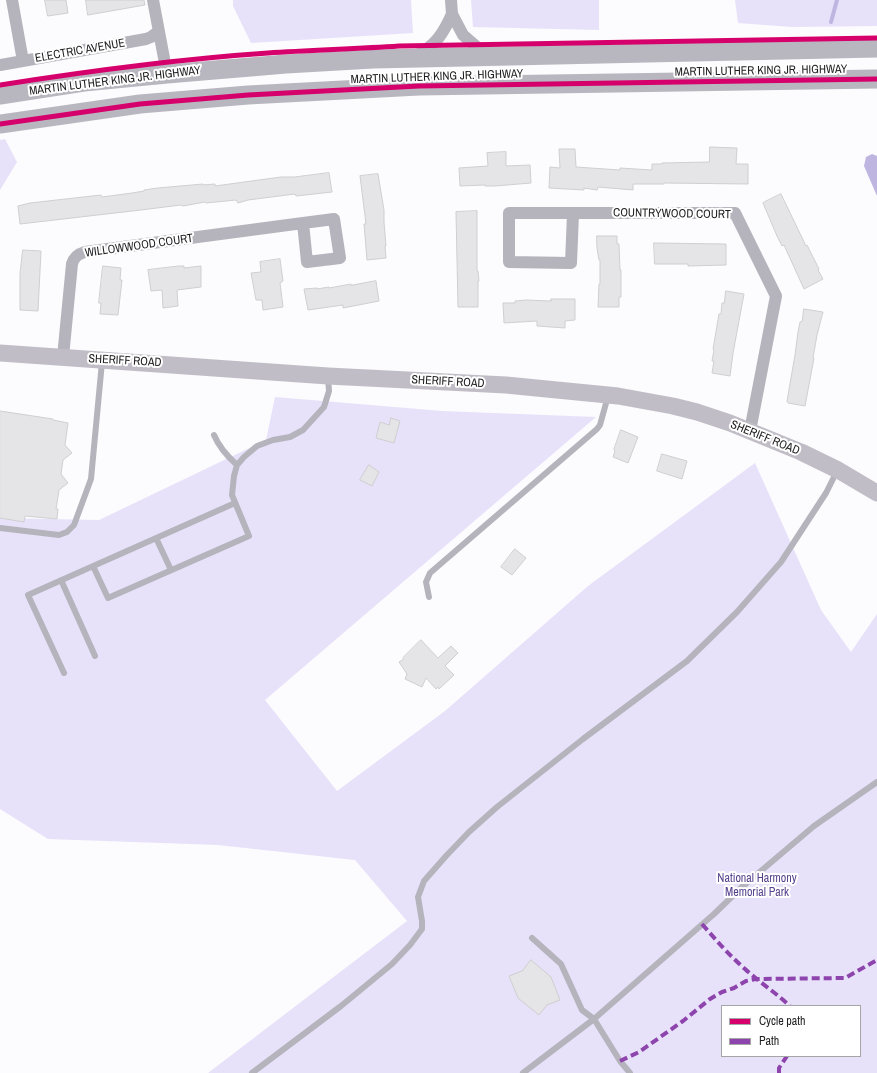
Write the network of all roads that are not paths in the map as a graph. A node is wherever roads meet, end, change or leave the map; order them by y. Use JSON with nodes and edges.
{"nodes":[{"id":1,"x":12,"y":0,"type":"edge"},
{"id":2,"x":153,"y":0,"type":"edge"},
{"id":3,"x":451,"y":0,"type":"edge"},
{"id":4,"x":452,"y":14,"type":"junction"},
{"id":5,"x":159,"y":31,"type":"junction"},
{"id":6,"x":877,"y":48,"type":"edge"},
{"id":7,"x":494,"y":56,"type":"junction"},
{"id":8,"x":412,"y":58,"type":"junction"},
{"id":9,"x":23,"y":60,"type":"junction"},
{"id":10,"x":0,"y":65,"type":"edge"},
{"id":11,"x":167,"y":74,"type":"junction"},
{"id":12,"x":877,"y":79,"type":"edge"},
{"id":13,"x":0,"y":95,"type":"edge"},
{"id":14,"x":0,"y":124,"type":"edge"},
{"id":15,"x":573,"y":214,"type":"junction"},
{"id":16,"x":303,"y":223,"type":"dead end"},
{"id":17,"x":0,"y":353,"type":"edge"},
{"id":18,"x":63,"y":357,"type":"junction"},
{"id":19,"x":102,"y":360,"type":"junction"},
{"id":20,"x":328,"y":376,"type":"junction"},
{"id":21,"x":608,"y":395,"type":"junction"},
{"id":22,"x":750,"y":431,"type":"junction"},
{"id":23,"x":214,"y":435,"type":"dead end"},
{"id":24,"x":237,"y":465,"type":"junction"},
{"id":25,"x":838,"y":470,"type":"junction"},
{"id":26,"x":877,"y":492,"type":"edge"},
{"id":27,"x":235,"y":503,"type":"junction"},
{"id":28,"x":0,"y":528,"type":"edge"},
{"id":29,"x":156,"y":538,"type":"junction"},
{"id":30,"x":93,"y":566,"type":"junction"},
{"id":31,"x":171,"y":570,"type":"junction"},
{"id":32,"x":61,"y":580,"type":"junction"},
{"id":33,"x":429,"y":597,"type":"dead end"},
{"id":34,"x":95,"y":656,"type":"dead end"},
{"id":35,"x":64,"y":673,"type":"dead end"},
{"id":36,"x":877,"y":782,"type":"edge"},
{"id":37,"x":532,"y":938,"type":"dead end"},
{"id":38,"x":594,"y":1019,"type":"junction"},
{"id":39,"x":252,"y":1073,"type":"edge"},
{"id":40,"x":523,"y":1073,"type":"edge"},
{"id":41,"x":630,"y":1073,"type":"edge"}],
"edges":[{"from":1,"to":9,"type":"street"},
{"from":2,"to":5,"type":"street"},
{"from":3,"to":4,"type":"street"},
{"from":4,"to":7,"type":"street"},
{"from":4,"to":8,"type":"street"},
{"from":5,"to":9,"type":"street","name":"ELECTRIC AVENUE"},
{"from":5,"to":11,"type":"street"},
{"from":6,"to":7,"type":"main road","name":"MARTIN LUTHER KING JR. HIGHWAY"},
{"from":7,"to":8,"type":"main road","name":"MARTIN LUTHER KING JR. HIGHWAY"},
{"from":8,"to":11,"type":"main road","name":"MARTIN LUTHER KING JR. HIGHWAY"},
{"from":9,"to":10,"type":"street","name":"ELECTRIC AVENUE"},
{"from":11,"to":13,"type":"main road","name":"MARTIN LUTHER KING JR. HIGHWAY"},
{"from":12,"to":14,"type":"main road","name":"MARTIN LUTHER KING JR. HIGHWAY"},
{"from":15,"to":15,"type":"street","name":"COUNTRYWOOD COURT"},
{"from":15,"to":22,"type":"street","name":"COUNTRYWOOD COURT"},
{"from":16,"to":18,"type":"street","name":"WILLOWWOOD COURT"},
{"from":17,"to":18,"type":"main road","name":"SHERIFF ROAD"},
{"from":18,"to":19,"type":"main road","name":"SHERIFF ROAD"},
{"from":19,"to":20,"type":"main road","name":"SHERIFF ROAD"},
{"from":19,"to":28,"type":"lane"},
{"from":20,"to":21,"type":"main road","name":"SHERIFF ROAD"},
{"from":20,"to":24,"type":"lane"},
{"from":21,"to":22,"type":"main road","name":"SHERIFF ROAD"},
{"from":21,"to":33,"type":"lane"},
{"from":22,"to":25,"type":"main road","name":"SHERIFF ROAD"},
{"from":23,"to":24,"type":"lane"},
{"from":24,"to":27,"type":"lane"},
{"from":25,"to":26,"type":"main road","name":"SHERIFF ROAD"},
{"from":25,"to":39,"type":"lane"},
{"from":27,"to":29,"type":"lane"},
{"from":27,"to":31,"type":"lane"},
{"from":29,"to":30,"type":"lane"},
{"from":29,"to":31,"type":"lane"},
{"from":30,"to":31,"type":"lane"},
{"from":30,"to":32,"type":"lane"},
{"from":32,"to":34,"type":"lane"},
{"from":32,"to":35,"type":"lane"},
{"from":36,"to":38,"type":"lane"},
{"from":37,"to":38,"type":"lane"},
{"from":38,"to":40,"type":"lane"},
{"from":38,"to":41,"type":"lane"}]}
